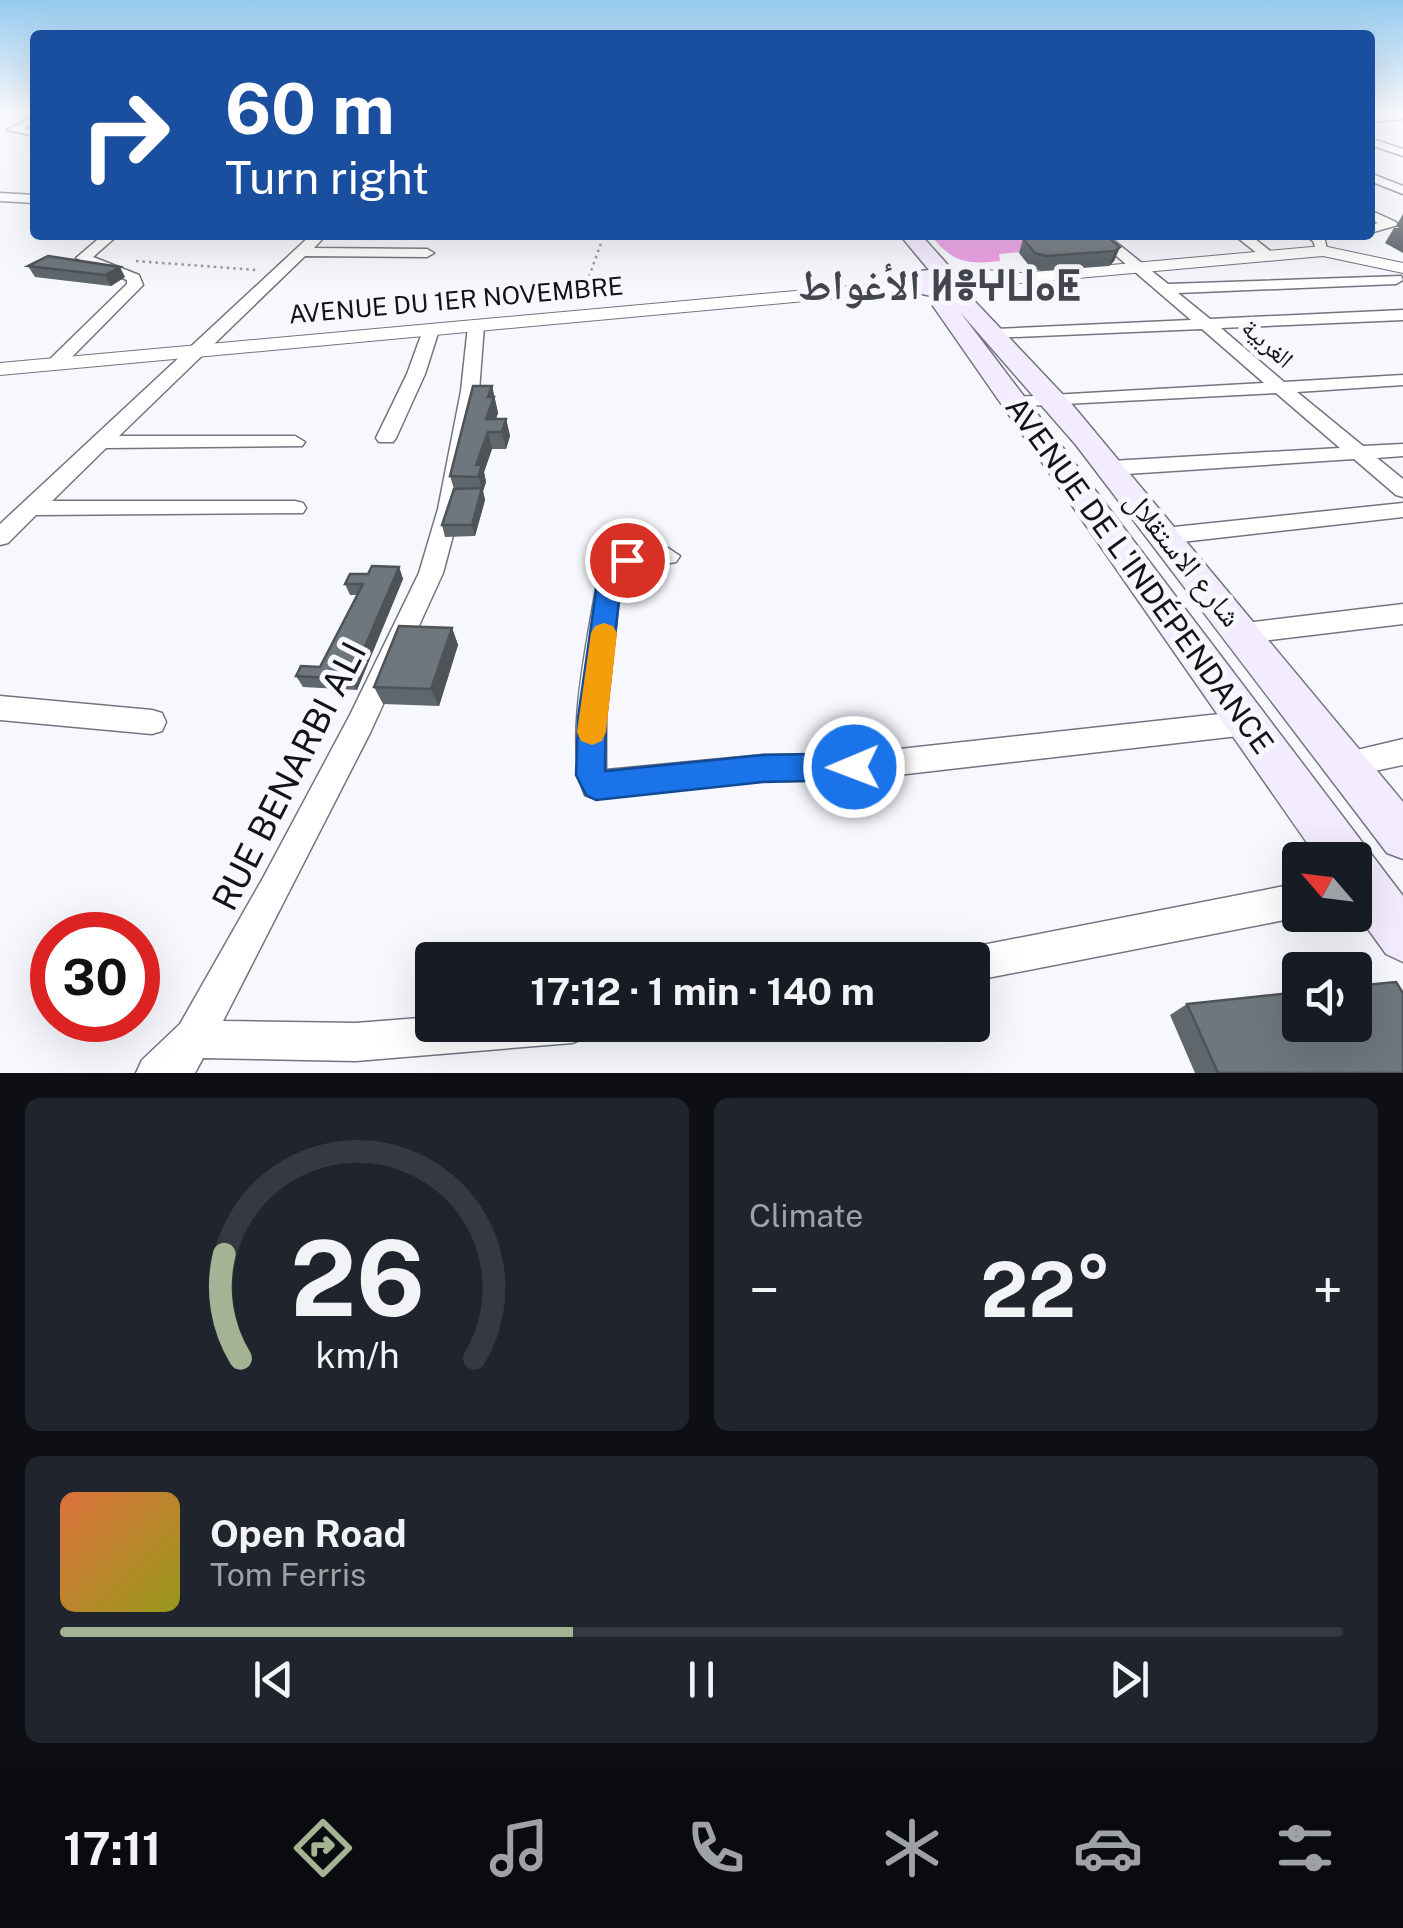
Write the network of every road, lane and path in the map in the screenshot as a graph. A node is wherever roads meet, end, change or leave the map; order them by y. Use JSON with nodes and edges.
{"nodes":[{"id":1,"x":1375,"y":179,"type":"edge"},
{"id":2,"x":1403,"y":190,"type":"edge"},
{"id":3,"x":0,"y":197,"type":"edge"},
{"id":4,"x":30,"y":199,"type":"edge"},
{"id":5,"x":1375,"y":217,"type":"edge"},
{"id":6,"x":1375,"y":227,"type":"edge"},
{"id":7,"x":105,"y":240,"type":"edge"},
{"id":8,"x":314,"y":240,"type":"edge"},
{"id":9,"x":602,"y":240,"type":"edge"},
{"id":10,"x":1105,"y":240,"type":"edge"},
{"id":11,"x":1247,"y":240,"type":"edge"},
{"id":12,"x":1317,"y":243,"type":"edge"},
{"id":13,"x":303,"y":252,"type":"junction"},
{"id":14,"x":428,"y":254,"type":"dead end"},
{"id":15,"x":1267,"y":254,"type":"junction"},
{"id":16,"x":83,"y":258,"type":"junction"},
{"id":17,"x":1138,"y":268,"type":"junction"},
{"id":18,"x":1400,"y":270,"type":"edge"},
{"id":19,"x":923,"y":271,"type":"edge"},
{"id":20,"x":281,"y":272,"type":"junction"},
{"id":21,"x":1166,"y":289,"type":"junction"},
{"id":22,"x":1403,"y":314,"type":"edge"},
{"id":23,"x":584,"y":316,"type":"junction"},
{"id":24,"x":1211,"y":325,"type":"junction"},
{"id":25,"x":476,"y":326,"type":"junction"},
{"id":26,"x":431,"y":330,"type":"junction"},
{"id":27,"x":996,"y":334,"type":"junction"},
{"id":28,"x":192,"y":352,"type":"junction"},
{"id":29,"x":55,"y":364,"type":"junction"},
{"id":30,"x":0,"y":369,"type":"edge"},
{"id":31,"x":1403,"y":380,"type":"edge"},
{"id":32,"x":1278,"y":387,"type":"junction"},
{"id":33,"x":1054,"y":400,"type":"junction"},
{"id":34,"x":1014,"y":403,"type":"junction"},
{"id":35,"x":386,"y":438,"type":"dead end"},
{"id":36,"x":98,"y":442,"type":"junction"},
{"id":37,"x":295,"y":442,"type":"dead end"},
{"id":38,"x":1403,"y":450,"type":"edge"},
{"id":39,"x":1360,"y":454,"type":"junction"},
{"id":40,"x":1111,"y":468,"type":"junction"},
{"id":41,"x":1403,"y":490,"type":"edge"},
{"id":42,"x":32,"y":508,"type":"junction"},
{"id":43,"x":295,"y":508,"type":"dead end"},
{"id":44,"x":1403,"y":510,"type":"edge"},
{"id":45,"x":1164,"y":536,"type":"junction"},
{"id":46,"x":0,"y":538,"type":"edge"},
{"id":47,"x":668,"y":556,"type":"dead end"},
{"id":48,"x":1403,"y":614,"type":"edge"},
{"id":49,"x":1246,"y":633,"type":"junction"},
{"id":50,"x":0,"y":708,"type":"edge"},
{"id":51,"x":152,"y":722,"type":"dead end"},
{"id":52,"x":1247,"y":722,"type":"junction"},
{"id":53,"x":1403,"y":752,"type":"edge"},
{"id":54,"x":1346,"y":764,"type":"junction"},
{"id":55,"x":1403,"y":836,"type":"edge"},
{"id":56,"x":1331,"y":842,"type":"edge"},
{"id":57,"x":1372,"y":898,"type":"edge"},
{"id":58,"x":1282,"y":904,"type":"edge"},
{"id":59,"x":1403,"y":937,"type":"edge"},
{"id":60,"x":990,"y":960,"type":"edge"},
{"id":61,"x":415,"y":1037,"type":"edge"},
{"id":62,"x":190,"y":1039,"type":"junction"},
{"id":63,"x":155,"y":1073,"type":"edge"},
{"id":64,"x":174,"y":1073,"type":"edge"}],
"edges":[{"from":1,"to":2,"type":"street"},
{"from":3,"to":4,"type":"street"},
{"from":5,"to":6,"type":"street"},
{"from":7,"to":16,"type":"street"},
{"from":8,"to":13,"type":"street"},
{"from":9,"to":23,"type":"path"},
{"from":10,"to":17,"type":"street","name":"الغربية"},
{"from":11,"to":15,"type":"street"},
{"from":12,"to":15,"type":"street","name":"AVENUE DU 1ER NOVEMBRE"},
{"from":12,"to":18,"type":"street","name":"AVENUE DU 1ER NOVEMBRE"},
{"from":13,"to":14,"type":"street"},
{"from":13,"to":20,"type":"street"},
{"from":15,"to":17,"type":"street","name":"AVENUE DU 1ER NOVEMBRE"},
{"from":16,"to":20,"type":"path"},
{"from":16,"to":29,"type":"street"},
{"from":17,"to":19,"type":"street","name":"AVENUE DU 1ER NOVEMBRE"},
{"from":17,"to":21,"type":"street","name":"الغربية"},
{"from":18,"to":21,"type":"street"},
{"from":19,"to":23,"type":"street","name":"AVENUE DU 1ER NOVEMBRE"},
{"from":19,"to":27,"type":"main road","name":"شارع الاستقلال"},
{"from":19,"to":34,"type":"main road","name":"AVENUE DE L'INDÉPENDANCE"},
{"from":20,"to":28,"type":"street"},
{"from":21,"to":24,"type":"street","name":"الغربية"},
{"from":22,"to":24,"type":"street"},
{"from":23,"to":25,"type":"street","name":"AVENUE DU 1ER NOVEMBRE"},
{"from":24,"to":27,"type":"street"},
{"from":24,"to":32,"type":"street","name":"الغربية"},
{"from":25,"to":26,"type":"street","name":"AVENUE DU 1ER NOVEMBRE"},
{"from":25,"to":62,"type":"street","name":"RUE BENARBI ALI"},
{"from":26,"to":28,"type":"street","name":"AVENUE DU 1ER NOVEMBRE"},
{"from":26,"to":35,"type":"street"},
{"from":27,"to":33,"type":"main road","name":"شارع الاستقلال"},
{"from":28,"to":29,"type":"street","name":"AVENUE DU 1ER NOVEMBRE"},
{"from":28,"to":36,"type":"street"},
{"from":29,"to":30,"type":"street","name":"AVENUE DU 1ER NOVEMBRE"},
{"from":31,"to":32,"type":"street"},
{"from":32,"to":33,"type":"street"},
{"from":32,"to":39,"type":"street","name":"الغربية"},
{"from":33,"to":34,"type":"street"},
{"from":33,"to":40,"type":"main road","name":"شارع الاستقلال"},
{"from":34,"to":52,"type":"main road","name":"AVENUE DE L'INDÉPENDANCE"},
{"from":36,"to":37,"type":"street"},
{"from":36,"to":42,"type":"street"},
{"from":38,"to":39,"type":"street"},
{"from":39,"to":40,"type":"street"},
{"from":39,"to":41,"type":"street","name":"الغربية"},
{"from":40,"to":45,"type":"main road","name":"شارع الاستقلال"},
{"from":42,"to":43,"type":"street"},
{"from":42,"to":46,"type":"street"},
{"from":44,"to":45,"type":"street"},
{"from":45,"to":49,"type":"main road","name":"شارع الاستقلال"},
{"from":47,"to":52,"type":"street"},
{"from":48,"to":49,"type":"street"},
{"from":49,"to":54,"type":"main road","name":"شارع الاستقلال"},
{"from":50,"to":51,"type":"street"},
{"from":52,"to":56,"type":"main road","name":"AVENUE DE L'INDÉPENDANCE"},
{"from":53,"to":54,"type":"street"},
{"from":54,"to":55,"type":"main road","name":"شارع الاستقلال"},
{"from":57,"to":59,"type":"main road","name":"AVENUE DE L'INDÉPENDANCE"},
{"from":58,"to":60,"type":"street"},
{"from":61,"to":62,"type":"street"},
{"from":62,"to":63,"type":"street"},
{"from":62,"to":64,"type":"street","name":"RUE BENARBI ALI"}]}
